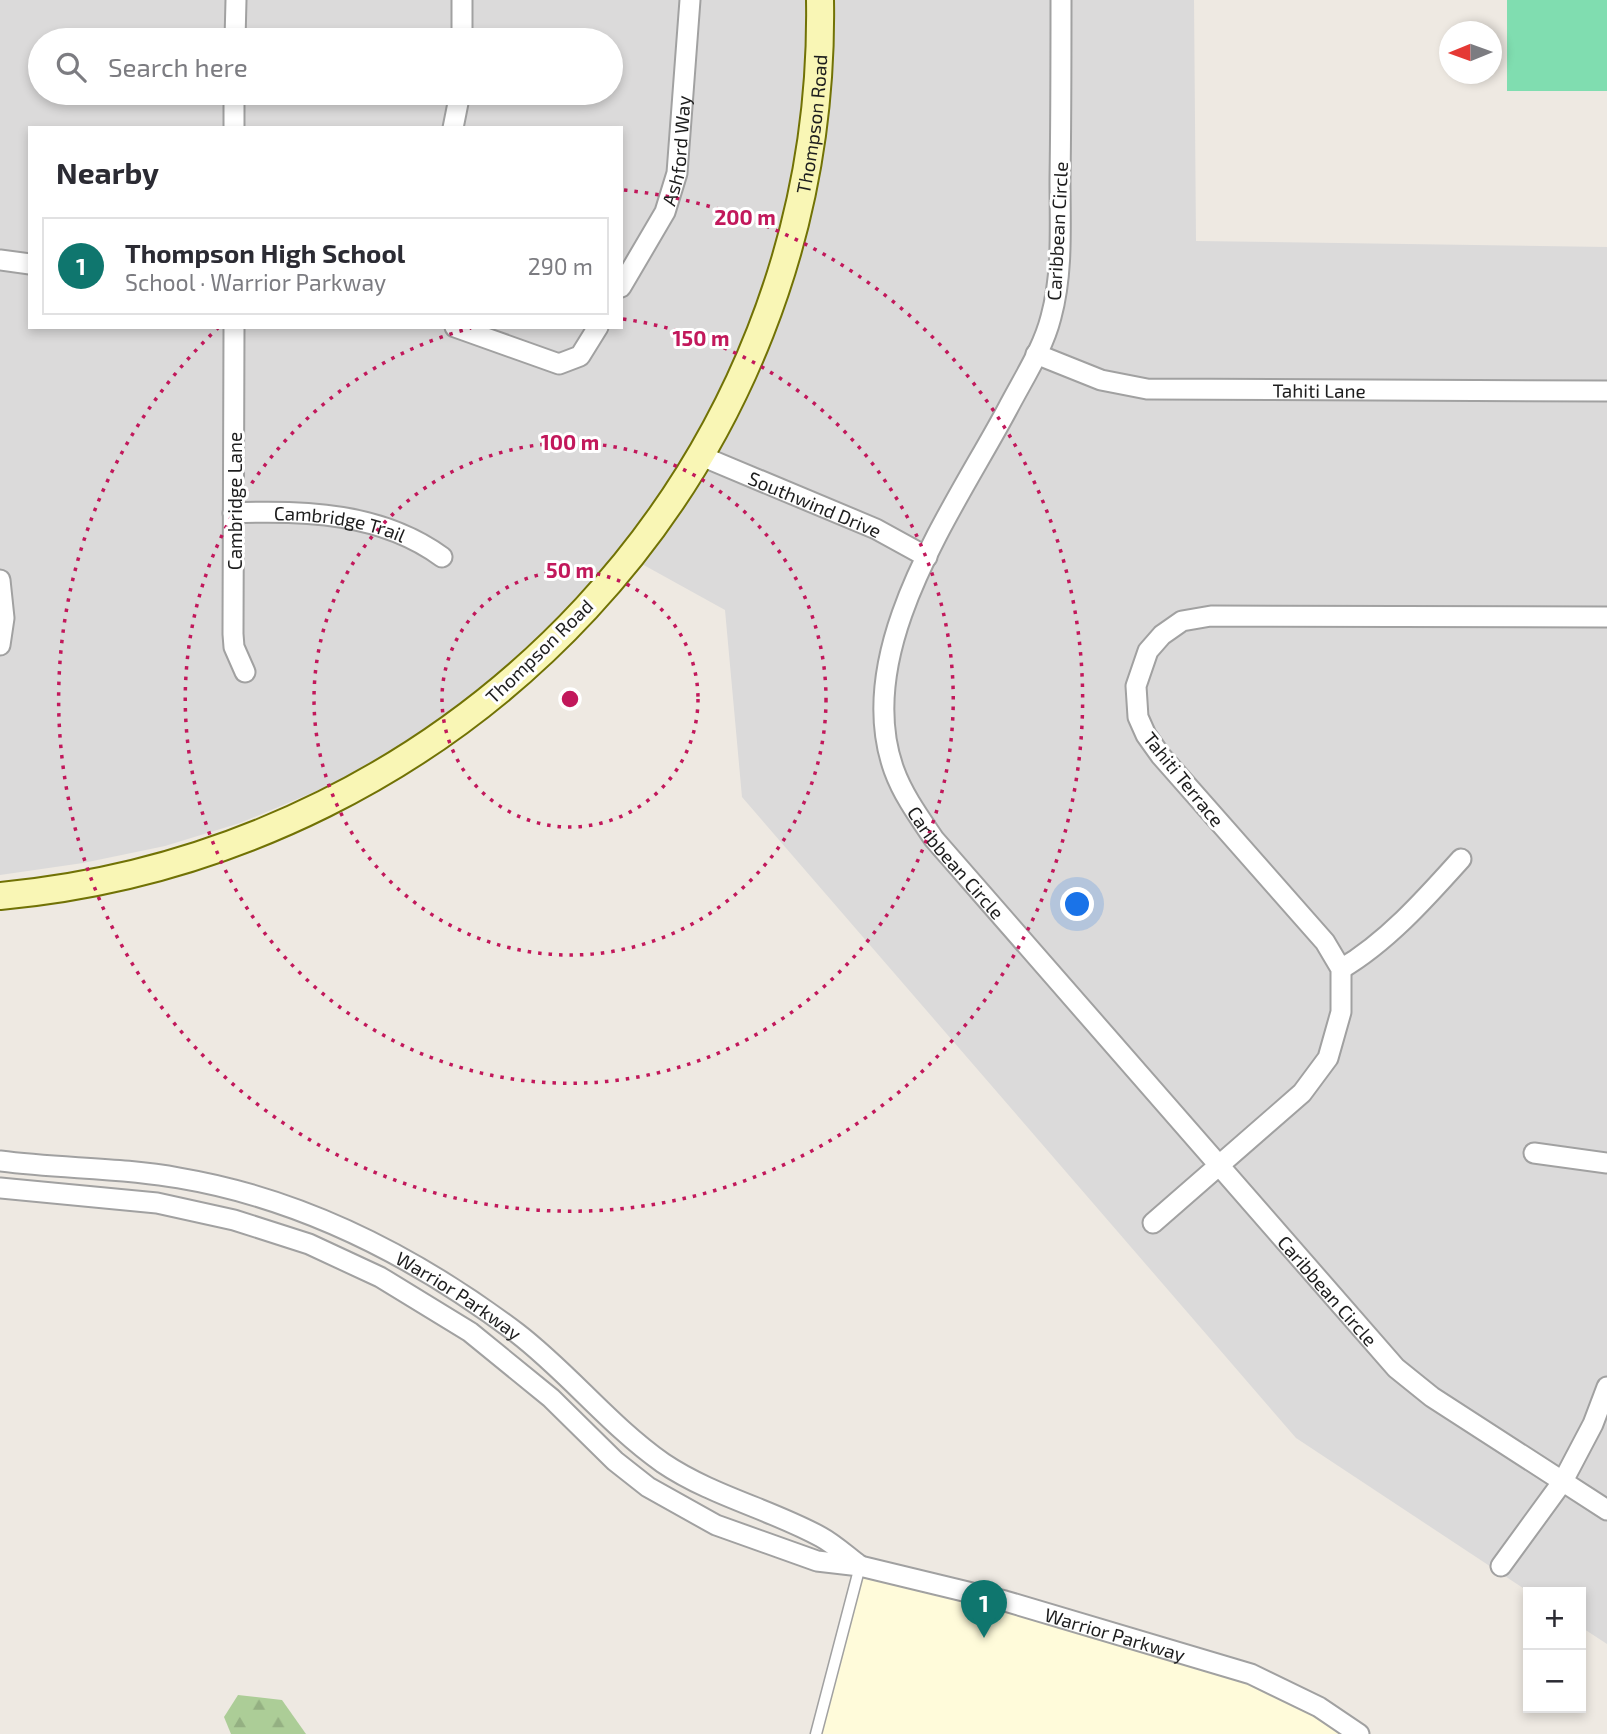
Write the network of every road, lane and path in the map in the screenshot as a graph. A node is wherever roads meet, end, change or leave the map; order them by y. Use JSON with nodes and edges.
{"nodes":[{"id":1,"x":236,"y":0,"type":"edge"},
{"id":2,"x":462,"y":0,"type":"edge"},
{"id":3,"x":690,"y":0,"type":"edge"},
{"id":4,"x":820,"y":0,"type":"edge"},
{"id":5,"x":1061,"y":0,"type":"edge"},
{"id":6,"x":235,"y":28,"type":"edge"},
{"id":7,"x":462,"y":28,"type":"edge"},
{"id":8,"x":234,"y":105,"type":"edge"},
{"id":9,"x":458,"y":105,"type":"edge"},
{"id":10,"x":234,"y":126,"type":"edge"},
{"id":11,"x":453,"y":126,"type":"edge"},
{"id":12,"x":0,"y":260,"type":"edge"},
{"id":13,"x":28,"y":264,"type":"edge"},
{"id":14,"x":623,"y":284,"type":"edge"},
{"id":15,"x":234,"y":329,"type":"edge"},
{"id":16,"x":461,"y":329,"type":"edge"},
{"id":17,"x":597,"y":329,"type":"edge"},
{"id":18,"x":1036,"y":354,"type":"junction"},
{"id":19,"x":1607,"y":391,"type":"edge"},
{"id":20,"x":699,"y":455,"type":"junction"},
{"id":21,"x":233,"y":513,"type":"junction"},
{"id":22,"x":442,"y":557,"type":"dead end"},
{"id":23,"x":928,"y":557,"type":"junction"},
{"id":24,"x":0,"y":580,"type":"edge"},
{"id":25,"x":1607,"y":617,"type":"edge"},
{"id":26,"x":0,"y":645,"type":"edge"},
{"id":27,"x":245,"y":672,"type":"dead end"},
{"id":28,"x":1461,"y":859,"type":"dead end"},
{"id":29,"x":0,"y":896,"type":"edge"},
{"id":30,"x":1341,"y":969,"type":"junction"},
{"id":31,"x":1534,"y":1153,"type":"dead end"},
{"id":32,"x":0,"y":1161,"type":"edge"},
{"id":33,"x":1607,"y":1163,"type":"edge"},
{"id":34,"x":1220,"y":1165,"type":"junction"},
{"id":35,"x":0,"y":1188,"type":"edge"},
{"id":36,"x":1153,"y":1223,"type":"dead end"},
{"id":37,"x":1607,"y":1387,"type":"edge"},
{"id":38,"x":1563,"y":1481,"type":"junction"},
{"id":39,"x":1607,"y":1510,"type":"edge"},
{"id":40,"x":860,"y":1566,"type":"junction"},
{"id":41,"x":1501,"y":1566,"type":"dead end"},
{"id":42,"x":816,"y":1734,"type":"edge"},
{"id":43,"x":1359,"y":1734,"type":"edge"}],
"edges":[{"from":1,"to":6,"type":"street"},
{"from":2,"to":7,"type":"street"},
{"from":3,"to":14,"type":"street","name":"Ashford Way"},
{"from":4,"to":20,"type":"street","name":"Thompson Road"},
{"from":5,"to":18,"type":"street","name":"Caribbean Circle"},
{"from":8,"to":10,"type":"street"},
{"from":9,"to":11,"type":"street"},
{"from":12,"to":13,"type":"street"},
{"from":15,"to":21,"type":"street","name":"Cambridge Lane"},
{"from":16,"to":17,"type":"street"},
{"from":18,"to":19,"type":"street","name":"Tahiti Lane"},
{"from":18,"to":23,"type":"street","name":"Caribbean Circle"},
{"from":20,"to":23,"type":"street","name":"Southwind Drive"},
{"from":20,"to":29,"type":"street","name":"Thompson Road"},
{"from":21,"to":22,"type":"street","name":"Cambridge Trail"},
{"from":21,"to":27,"type":"street","name":"Cambridge Lane"},
{"from":23,"to":34,"type":"street","name":"Caribbean Circle"},
{"from":24,"to":26,"type":"street"},
{"from":25,"to":30,"type":"street","name":"Tahiti Terrace"},
{"from":28,"to":30,"type":"street"},
{"from":30,"to":34,"type":"street"},
{"from":31,"to":33,"type":"street"},
{"from":32,"to":40,"type":"street","name":"Warrior Parkway"},
{"from":34,"to":36,"type":"street"},
{"from":34,"to":38,"type":"street","name":"Caribbean Circle"},
{"from":35,"to":40,"type":"street","name":"Warrior Parkway"},
{"from":37,"to":38,"type":"street"},
{"from":38,"to":39,"type":"street","name":"Caribbean Circle"},
{"from":38,"to":41,"type":"street"},
{"from":40,"to":42,"type":"lane"},
{"from":40,"to":43,"type":"street","name":"Warrior Parkway"}]}
